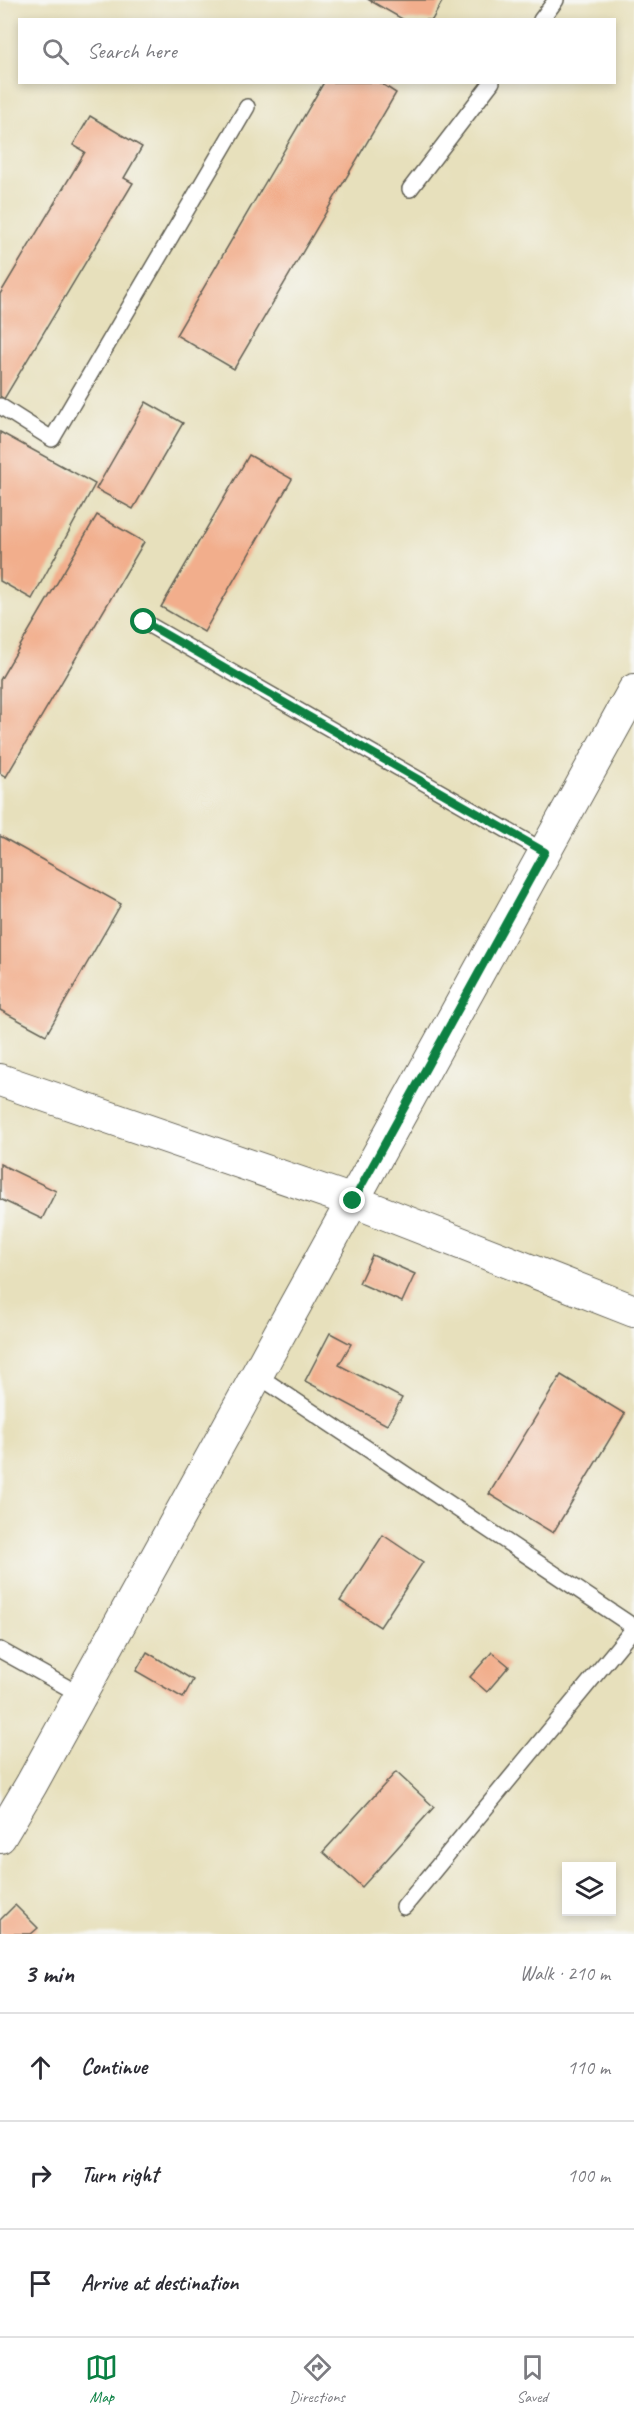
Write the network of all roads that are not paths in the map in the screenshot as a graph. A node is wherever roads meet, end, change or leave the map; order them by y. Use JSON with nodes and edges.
{"nodes":[{"id":1,"x":556,"y":0,"type":"edge"},
{"id":2,"x":542,"y":18,"type":"edge"},
{"id":3,"x":490,"y":84,"type":"edge"},
{"id":4,"x":247,"y":107,"type":"dead end"},
{"id":5,"x":410,"y":189,"type":"dead end"},
{"id":6,"x":0,"y":406,"type":"edge"},
{"id":7,"x":144,"y":622,"type":"dead end"},
{"id":8,"x":634,"y":690,"type":"edge"},
{"id":9,"x":545,"y":852,"type":"junction"},
{"id":10,"x":0,"y":1080,"type":"edge"},
{"id":11,"x":353,"y":1201,"type":"junction"},
{"id":12,"x":634,"y":1311,"type":"edge"},
{"id":13,"x":257,"y":1376,"type":"junction"},
{"id":14,"x":634,"y":1627,"type":"edge"},
{"id":15,"x":0,"y":1650,"type":"edge"},
{"id":16,"x":81,"y":1695,"type":"junction"},
{"id":17,"x":0,"y":1837,"type":"edge"},
{"id":18,"x":404,"y":1908,"type":"dead end"}],
"edges":[{"from":1,"to":2,"type":"lane"},
{"from":3,"to":5,"type":"lane"},
{"from":4,"to":6,"type":"lane"},
{"from":7,"to":9,"type":"lane"},
{"from":8,"to":9,"type":"street"},
{"from":9,"to":11,"type":"street"},
{"from":10,"to":11,"type":"street"},
{"from":11,"to":12,"type":"street"},
{"from":11,"to":13,"type":"street"},
{"from":13,"to":14,"type":"lane"},
{"from":13,"to":16,"type":"street"},
{"from":14,"to":18,"type":"lane"},
{"from":15,"to":16,"type":"lane"},
{"from":16,"to":17,"type":"street"}]}
